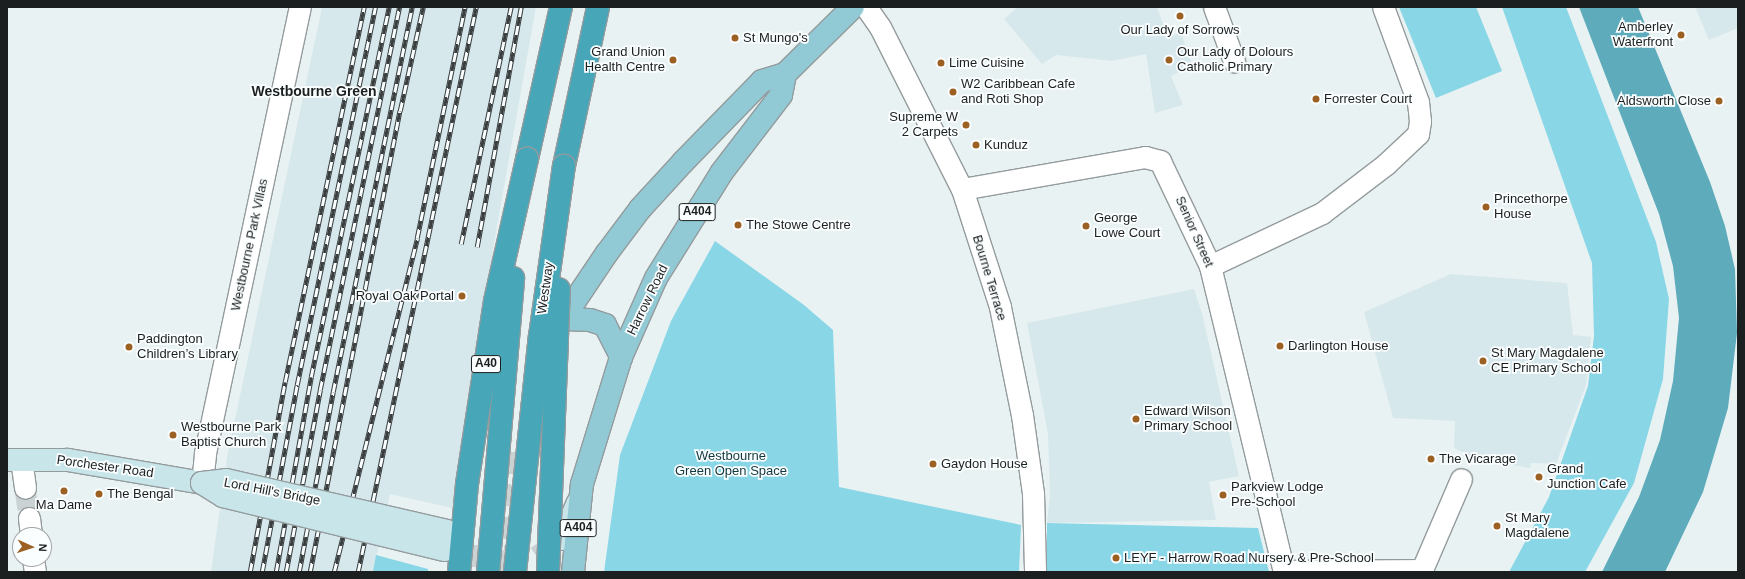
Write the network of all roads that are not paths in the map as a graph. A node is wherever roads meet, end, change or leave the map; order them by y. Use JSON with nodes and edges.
{"nodes":[{"id":1,"x":300,"y":7,"type":"edge"},
{"id":2,"x":561,"y":7,"type":"edge"},
{"id":3,"x":598,"y":7,"type":"edge"},
{"id":4,"x":853,"y":7,"type":"edge"},
{"id":5,"x":866,"y":7,"type":"edge"},
{"id":6,"x":1214,"y":7,"type":"edge"},
{"id":7,"x":1383,"y":7,"type":"edge"},
{"id":8,"x":1234,"y":61,"type":"dead end"},
{"id":9,"x":785,"y":74,"type":"junction"},
{"id":10,"x":527,"y":159,"type":"junction"},
{"id":11,"x":564,"y":166,"type":"junction"},
{"id":12,"x":962,"y":189,"type":"junction"},
{"id":13,"x":1210,"y":266,"type":"junction"},
{"id":14,"x":621,"y":358,"type":"junction"},
{"id":15,"x":14,"y":459,"type":"edge"},
{"id":16,"x":1462,"y":479,"type":"dead end"},
{"id":17,"x":202,"y":483,"type":"junction"},
{"id":18,"x":582,"y":484,"type":"junction"},
{"id":19,"x":25,"y":488,"type":"tunnel mouth"},
{"id":20,"x":562,"y":539,"type":"tunnel mouth"},
{"id":21,"x":445,"y":540,"type":"tunnel mouth"},
{"id":22,"x":1421,"y":571,"type":"edge"},
{"id":23,"x":460,"y":572,"type":"edge"},
{"id":24,"x":488,"y":572,"type":"tunnel mouth"},
{"id":25,"x":515,"y":572,"type":"tunnel mouth"},
{"id":26,"x":548,"y":572,"type":"edge"},
{"id":27,"x":573,"y":572,"type":"edge"},
{"id":28,"x":1035,"y":572,"type":"edge"},
{"id":29,"x":1284,"y":572,"type":"edge"}],
"edges":[{"from":1,"to":17,"type":"street","name":"Westbourne Park Villas"},
{"from":2,"to":10,"type":"highway","number":"A40"},
{"from":3,"to":11,"type":"highway","name":"Westway"},
{"from":4,"to":9,"type":"main road"},
{"from":5,"to":12,"type":"street","name":"Bourne Terrace"},
{"from":6,"to":8,"type":"street"},
{"from":7,"to":13,"type":"street"},
{"from":9,"to":14,"type":"main road","name":"Harrow Road","number":"A404"},
{"from":9,"to":14,"type":"main road"},
{"from":10,"to":23,"type":"highway","number":"A40","bridge":true},
{"from":10,"to":24,"type":"highway","number":"A40","bridge":true},
{"from":11,"to":25,"type":"highway","name":"Westway","bridge":true},
{"from":11,"to":26,"type":"highway","bridge":true},
{"from":12,"to":13,"type":"street","name":"Senior Street"},
{"from":12,"to":28,"type":"street","name":"Bourne Terrace"},
{"from":13,"to":29,"type":"street","name":"Senior Street"},
{"from":14,"to":18,"type":"main road","name":"Harrow Road","number":"A404"},
{"from":15,"to":17,"type":"main road","name":"Porchester Road"},
{"from":15,"to":19,"type":"street"},
{"from":16,"to":22,"type":"street"},
{"from":17,"to":21,"type":"main road","name":"Lord Hill's Bridge","bridge":true},
{"from":18,"to":20,"type":"main road","name":"Harrow Road"},
{"from":18,"to":27,"type":"main road","name":"Harrow Road","number":"A404"},
{"from":22,"to":29,"type":"street"}]}
